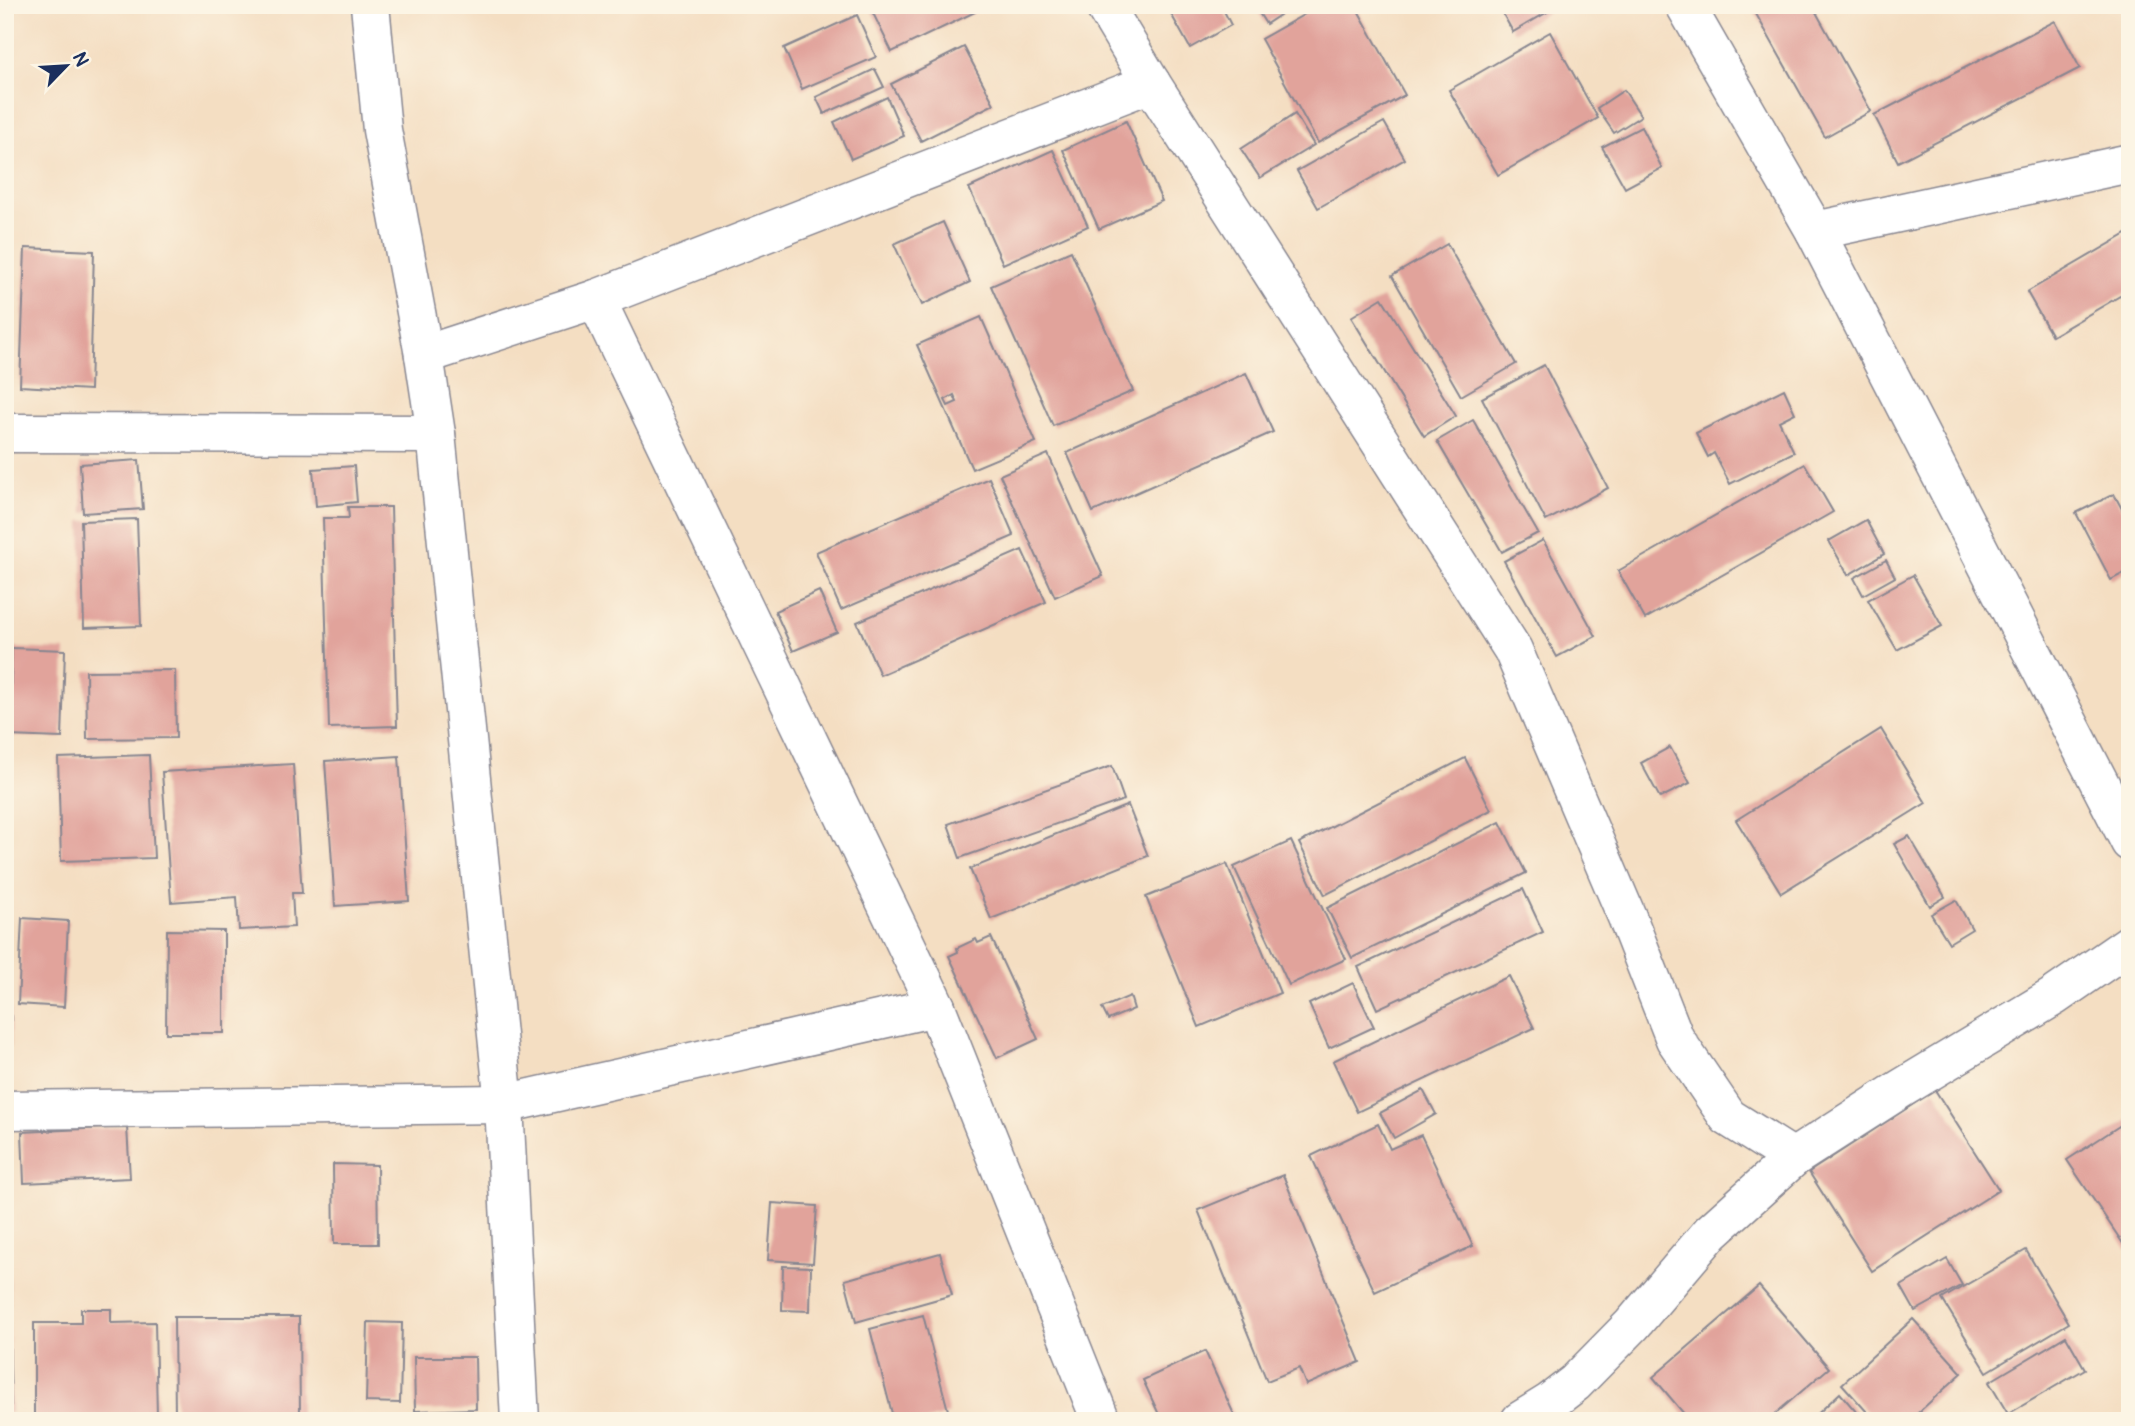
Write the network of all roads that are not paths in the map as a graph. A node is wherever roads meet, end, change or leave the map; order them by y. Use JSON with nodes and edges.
{"nodes":[{"id":1,"x":370,"y":5,"type":"edge"},
{"id":2,"x":1104,"y":5,"type":"edge"},
{"id":3,"x":1685,"y":5,"type":"edge"},
{"id":4,"x":1151,"y":83,"type":"junction"},
{"id":5,"x":2130,"y":163,"type":"edge"},
{"id":6,"x":1815,"y":231,"type":"junction"},
{"id":7,"x":596,"y":299,"type":"junction"},
{"id":8,"x":425,"y":355,"type":"junction"},
{"id":9,"x":5,"y":433,"type":"edge"},
{"id":10,"x":436,"y":434,"type":"junction"},
{"id":11,"x":2130,"y":842,"type":"edge"},
{"id":12,"x":2130,"y":944,"type":"edge"},
{"id":13,"x":936,"y":1007,"type":"junction"},
{"id":14,"x":504,"y":1104,"type":"junction"},
{"id":15,"x":5,"y":1110,"type":"edge"},
{"id":16,"x":1793,"y":1158,"type":"junction"},
{"id":17,"x":1544,"y":1415,"type":"edge"},
{"id":18,"x":520,"y":1421,"type":"edge"},
{"id":19,"x":1101,"y":1421,"type":"edge"}],
"edges":[{"from":1,"to":8,"type":"street"},
{"from":2,"to":4,"type":"street"},
{"from":3,"to":6,"type":"street"},
{"from":4,"to":7,"type":"street"},
{"from":4,"to":16,"type":"street"},
{"from":5,"to":6,"type":"street"},
{"from":6,"to":11,"type":"street"},
{"from":7,"to":8,"type":"street"},
{"from":7,"to":13,"type":"street"},
{"from":8,"to":10,"type":"street"},
{"from":9,"to":10,"type":"street"},
{"from":10,"to":14,"type":"street"},
{"from":12,"to":16,"type":"street"},
{"from":13,"to":14,"type":"street"},
{"from":13,"to":19,"type":"street"},
{"from":14,"to":15,"type":"street"},
{"from":14,"to":18,"type":"street"},
{"from":16,"to":17,"type":"street"}]}
